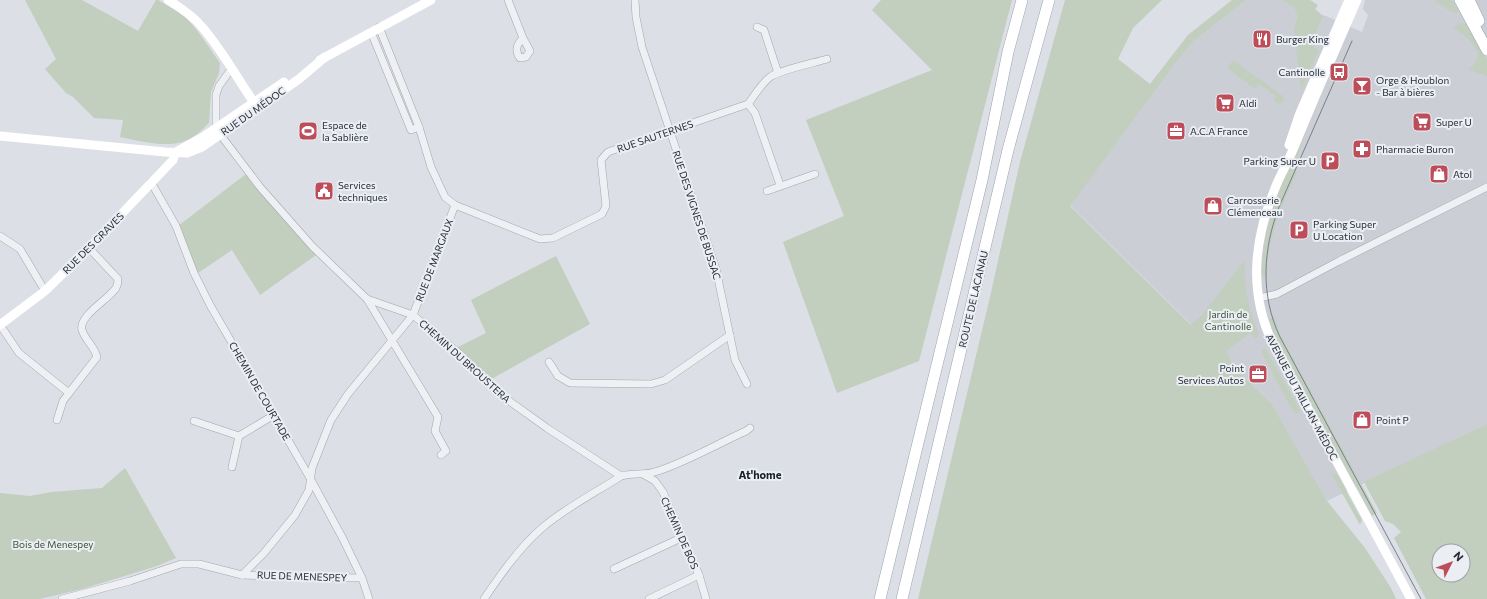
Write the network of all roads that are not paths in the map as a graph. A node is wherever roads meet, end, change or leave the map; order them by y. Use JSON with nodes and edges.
{"nodes":[{"id":1,"x":168,"y":0,"type":"edge"},
{"id":2,"x":431,"y":0,"type":"edge"},
{"id":3,"x":508,"y":0,"type":"edge"},
{"id":4,"x":635,"y":0,"type":"edge"},
{"id":5,"x":1022,"y":0,"type":"edge"},
{"id":6,"x":1049,"y":0,"type":"edge"},
{"id":7,"x":1349,"y":0,"type":"edge"},
{"id":8,"x":1357,"y":0,"type":"edge"},
{"id":9,"x":1460,"y":0,"type":"edge"},
{"id":10,"x":1469,"y":0,"type":"edge"},
{"id":11,"x":757,"y":27,"type":"dead end"},
{"id":12,"x":375,"y":30,"type":"junction"},
{"id":13,"x":1487,"y":36,"type":"edge"},
{"id":14,"x":523,"y":38,"type":"dead end"},
{"id":15,"x":1487,"y":50,"type":"edge"},
{"id":16,"x":827,"y":59,"type":"dead end"},
{"id":17,"x":232,"y":68,"type":"junction"},
{"id":18,"x":778,"y":73,"type":"junction"},
{"id":19,"x":254,"y":103,"type":"junction"},
{"id":20,"x":748,"y":104,"type":"junction"},
{"id":21,"x":218,"y":131,"type":"junction"},
{"id":22,"x":670,"y":131,"type":"junction"},
{"id":23,"x":0,"y":136,"type":"edge"},
{"id":24,"x":176,"y":152,"type":"junction"},
{"id":25,"x":815,"y":174,"type":"dead end"},
{"id":26,"x":1279,"y":180,"type":"junction"},
{"id":27,"x":151,"y":182,"type":"junction"},
{"id":28,"x":780,"y":185,"type":"junction"},
{"id":29,"x":1487,"y":187,"type":"edge"},
{"id":30,"x":767,"y":191,"type":"dead end"},
{"id":31,"x":455,"y":205,"type":"junction"},
{"id":32,"x":0,"y":236,"type":"edge"},
{"id":33,"x":89,"y":248,"type":"junction"},
{"id":34,"x":45,"y":291,"type":"junction"},
{"id":35,"x":1259,"y":298,"type":"junction"},
{"id":36,"x":367,"y":299,"type":"junction"},
{"id":37,"x":413,"y":315,"type":"junction"},
{"id":38,"x":0,"y":325,"type":"edge"},
{"id":39,"x":730,"y":335,"type":"junction"},
{"id":40,"x":392,"y":341,"type":"junction"},
{"id":41,"x":549,"y":362,"type":"dead end"},
{"id":42,"x":746,"y":384,"type":"dead end"},
{"id":43,"x":69,"y":393,"type":"junction"},
{"id":44,"x":274,"y":415,"type":"junction"},
{"id":45,"x":57,"y":420,"type":"dead end"},
{"id":46,"x":194,"y":421,"type":"dead end"},
{"id":47,"x":750,"y":428,"type":"dead end"},
{"id":48,"x":239,"y":436,"type":"junction"},
{"id":49,"x":441,"y":454,"type":"dead end"},
{"id":50,"x":232,"y":467,"type":"dead end"},
{"id":51,"x":644,"y":474,"type":"junction"},
{"id":52,"x":621,"y":476,"type":"junction"},
{"id":53,"x":310,"y":478,"type":"junction"},
{"id":54,"x":683,"y":537,"type":"junction"},
{"id":55,"x":614,"y":569,"type":"dead end"},
{"id":56,"x":242,"y":575,"type":"junction"},
{"id":57,"x":699,"y":575,"type":"junction"},
{"id":58,"x":362,"y":578,"type":"junction"},
{"id":59,"x":62,"y":599,"type":"edge"},
{"id":60,"x":369,"y":599,"type":"edge"},
{"id":61,"x":484,"y":599,"type":"edge"},
{"id":62,"x":649,"y":599,"type":"edge"},
{"id":63,"x":706,"y":599,"type":"edge"},
{"id":64,"x":880,"y":599,"type":"edge"},
{"id":65,"x":902,"y":599,"type":"edge"},
{"id":66,"x":1411,"y":599,"type":"edge"}],
"edges":[{"from":1,"to":17,"type":"street"},
{"from":2,"to":12,"type":"street","name":"RUE DU MÉDOC"},
{"from":3,"to":14,"type":"street"},
{"from":4,"to":22,"type":"street","name":"RUE DES VIGNES DE BUSSAC"},
{"from":5,"to":64,"type":"main road","name":"ROUTE DE LACANAU"},
{"from":6,"to":65,"type":"main road","name":"ROUTE DE LACANAU"},
{"from":7,"to":26,"type":"street","name":"AVENUE DU TAILLAN-MÉDOC"},
{"from":8,"to":26,"type":"street","name":"AVENUE DU TAILLAN-MÉDOC"},
{"from":9,"to":15,"type":"main road"},
{"from":10,"to":13,"type":"main road"},
{"from":11,"to":18,"type":"street"},
{"from":12,"to":19,"type":"street","name":"RUE DU MÉDOC"},
{"from":12,"to":31,"type":"street","name":"RUE SAUTERNES"},
{"from":16,"to":18,"type":"street"},
{"from":17,"to":19,"type":"street"},
{"from":17,"to":21,"type":"street"},
{"from":18,"to":20,"type":"street"},
{"from":19,"to":21,"type":"street","name":"RUE DU MÉDOC"},
{"from":20,"to":22,"type":"street","name":"RUE SAUTERNES"},
{"from":20,"to":28,"type":"street"},
{"from":21,"to":24,"type":"street","name":"RUE DU MÉDOC"},
{"from":21,"to":36,"type":"street","name":"CHEMIN DU BROUSTERA"},
{"from":22,"to":31,"type":"street","name":"RUE SAUTERNES"},
{"from":22,"to":39,"type":"street","name":"RUE DES VIGNES DE BUSSAC"},
{"from":23,"to":24,"type":"street","name":"RUE DU MÉDOC"},
{"from":24,"to":27,"type":"street","name":"RUE DES GRAVES"},
{"from":25,"to":28,"type":"street"},
{"from":26,"to":35,"type":"street","name":"AVENUE DU TAILLAN-MÉDOC"},
{"from":27,"to":33,"type":"street","name":"RUE DES GRAVES"},
{"from":27,"to":44,"type":"street","name":"CHEMIN DE COURTADE"},
{"from":28,"to":30,"type":"street"},
{"from":29,"to":35,"type":"street"},
{"from":31,"to":37,"type":"street","name":"RUE DE MARGAUX"},
{"from":32,"to":34,"type":"street"},
{"from":33,"to":34,"type":"street","name":"RUE DES GRAVES"},
{"from":33,"to":43,"type":"street"},
{"from":34,"to":38,"type":"street","name":"RUE DES GRAVES"},
{"from":35,"to":66,"type":"street","name":"AVENUE DU TAILLAN-MÉDOC"},
{"from":36,"to":37,"type":"street","name":"CHEMIN DU BROUSTERA"},
{"from":36,"to":40,"type":"street"},
{"from":37,"to":40,"type":"street","name":"RUE DE MARGAUX"},
{"from":37,"to":52,"type":"street","name":"CHEMIN DU BROUSTERA"},
{"from":38,"to":43,"type":"street"},
{"from":39,"to":41,"type":"street"},
{"from":39,"to":42,"type":"street","name":"RUE DES VIGNES DE BUSSAC"},
{"from":40,"to":49,"type":"street"},
{"from":40,"to":53,"type":"street","name":"RUE DE MENESPEY"},
{"from":43,"to":45,"type":"street"},
{"from":44,"to":48,"type":"street"},
{"from":44,"to":53,"type":"street","name":"CHEMIN DE COURTADE"},
{"from":46,"to":48,"type":"street"},
{"from":47,"to":51,"type":"street"},
{"from":48,"to":50,"type":"street"},
{"from":51,"to":52,"type":"street"},
{"from":51,"to":54,"type":"street","name":"CHEMIN DE BOS"},
{"from":52,"to":61,"type":"street"},
{"from":53,"to":56,"type":"street","name":"RUE DE MENESPEY"},
{"from":53,"to":58,"type":"street","name":"CHEMIN DE COURTADE"},
{"from":54,"to":55,"type":"street"},
{"from":54,"to":57,"type":"street","name":"CHEMIN DE BOS"},
{"from":56,"to":58,"type":"street","name":"RUE DE MENESPEY"},
{"from":56,"to":59,"type":"street","name":"RUE DE MENESPEY"},
{"from":57,"to":62,"type":"street"},
{"from":57,"to":63,"type":"street","name":"CHEMIN DE BOS"},
{"from":58,"to":60,"type":"street","name":"CHEMIN DE COURTADE"}]}
